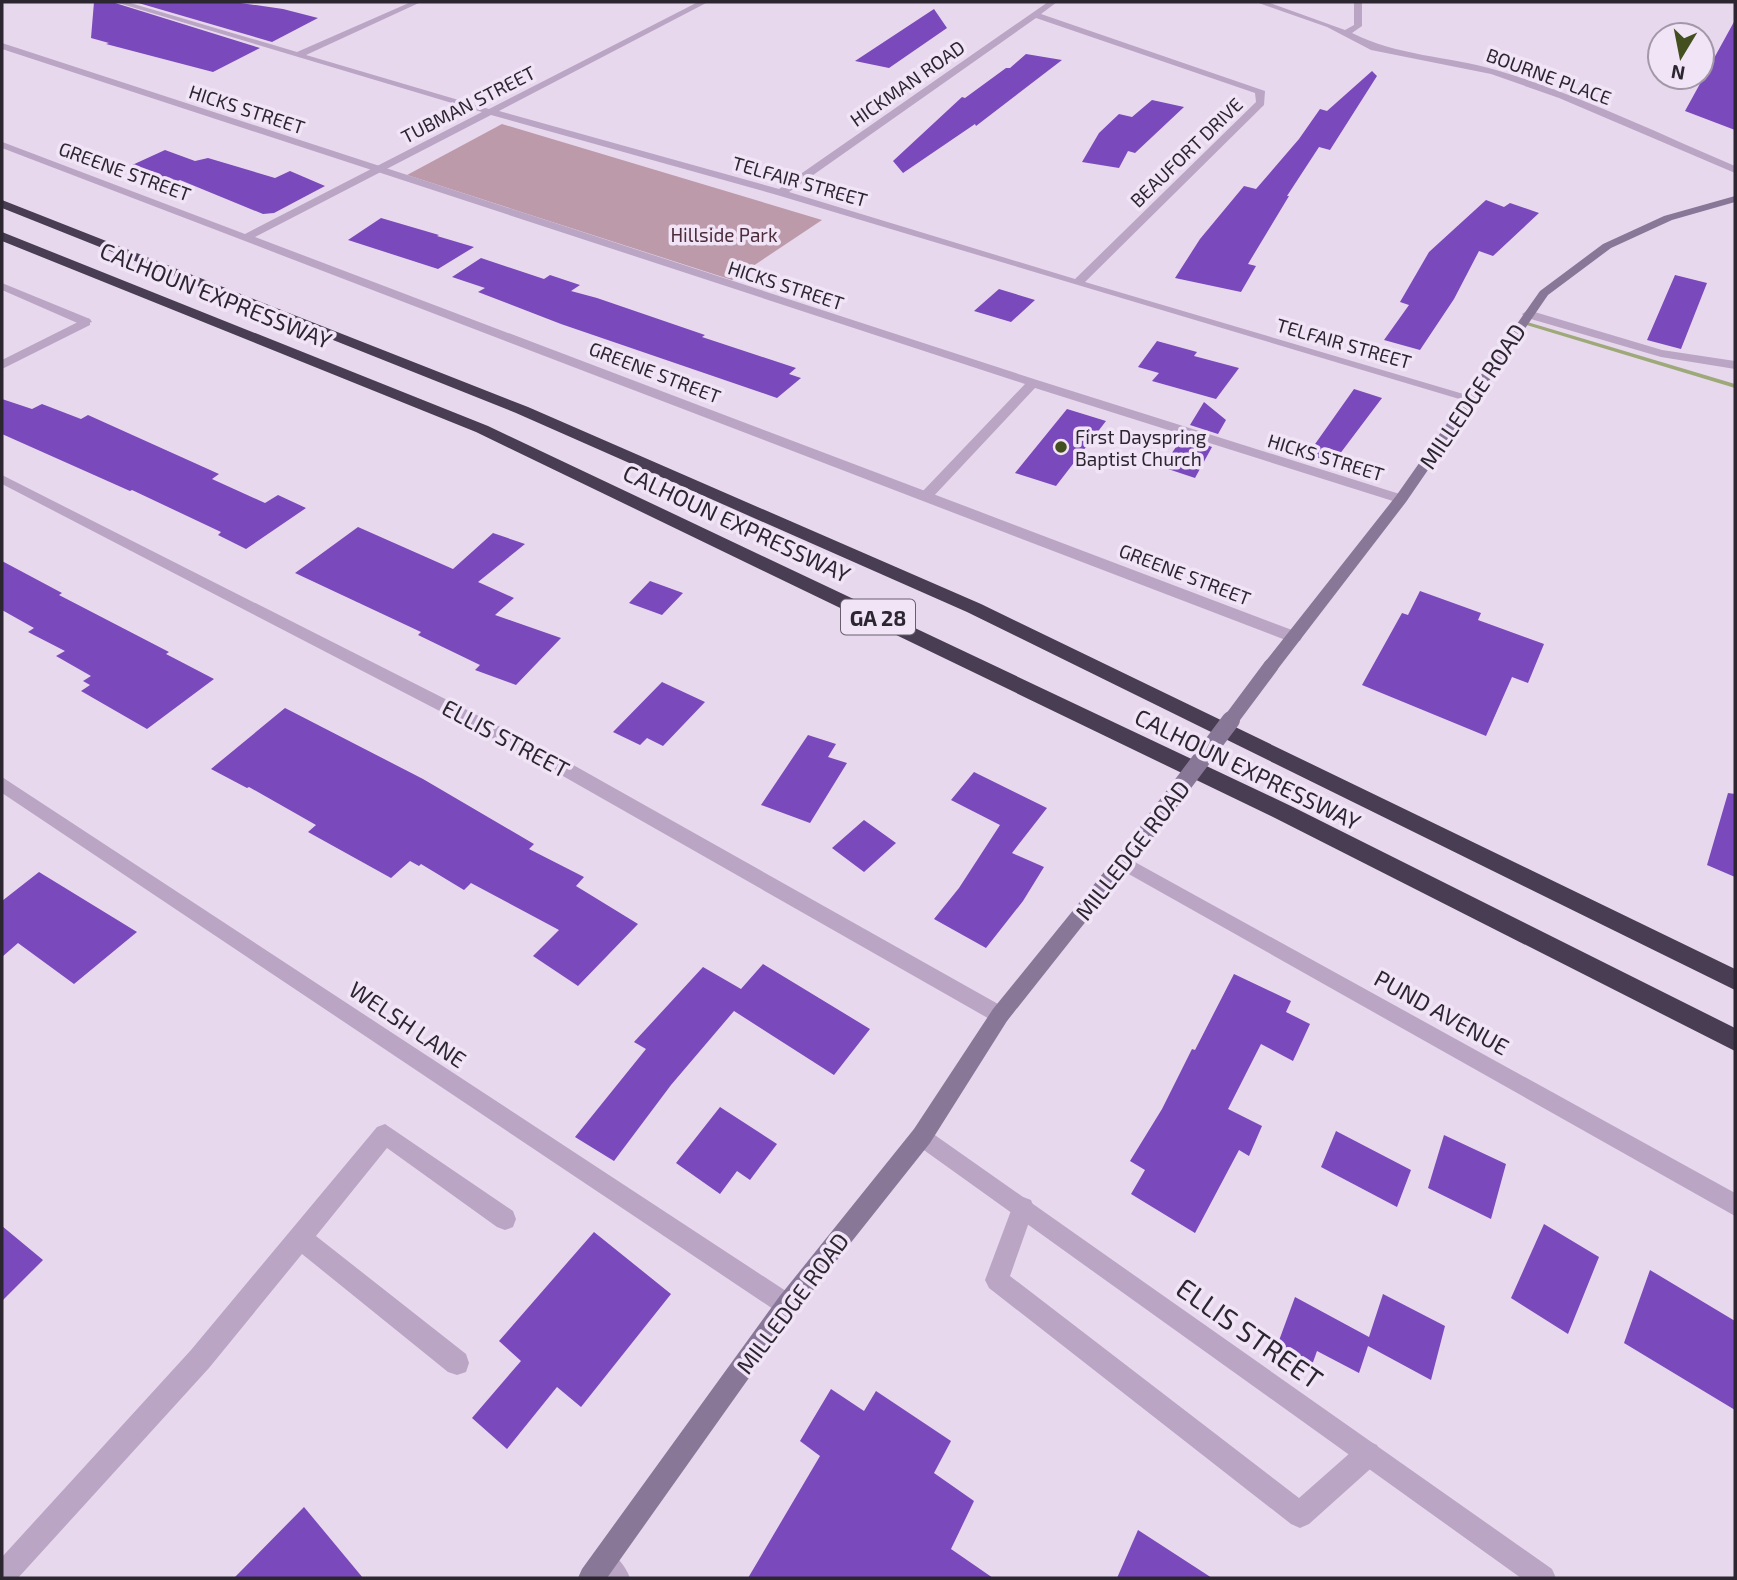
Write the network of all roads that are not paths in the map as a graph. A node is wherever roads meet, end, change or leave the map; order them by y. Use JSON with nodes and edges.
{"nodes":[{"id":1,"x":119,"y":2,"type":"edge"},
{"id":2,"x":417,"y":2,"type":"edge"},
{"id":3,"x":704,"y":2,"type":"edge"},
{"id":4,"x":1053,"y":2,"type":"edge"},
{"id":5,"x":1260,"y":2,"type":"edge"},
{"id":6,"x":1358,"y":2,"type":"edge"},
{"id":7,"x":1036,"y":15,"type":"junction"},
{"id":8,"x":1345,"y":33,"type":"junction"},
{"id":9,"x":2,"y":46,"type":"edge"},
{"id":10,"x":298,"y":55,"type":"junction"},
{"id":11,"x":494,"y":113,"type":"junction"},
{"id":12,"x":2,"y":145,"type":"edge"},
{"id":13,"x":1735,"y":170,"type":"edge"},
{"id":14,"x":379,"y":171,"type":"junction"},
{"id":15,"x":781,"y":193,"type":"junction"},
{"id":16,"x":1735,"y":199,"type":"edge"},
{"id":17,"x":2,"y":204,"type":"edge"},
{"id":18,"x":2,"y":236,"type":"edge"},
{"id":19,"x":247,"y":237,"type":"junction"},
{"id":20,"x":1077,"y":284,"type":"junction"},
{"id":21,"x":2,"y":286,"type":"edge"},
{"id":22,"x":1528,"y":314,"type":"junction"},
{"id":23,"x":2,"y":365,"type":"edge"},
{"id":24,"x":1735,"y":365,"type":"edge"},
{"id":25,"x":1033,"y":383,"type":"junction"},
{"id":26,"x":1471,"y":398,"type":"junction"},
{"id":27,"x":2,"y":479,"type":"edge"},
{"id":28,"x":926,"y":496,"type":"junction"},
{"id":29,"x":1401,"y":499,"type":"junction"},
{"id":30,"x":1294,"y":637,"type":"junction"},
{"id":31,"x":2,"y":784,"type":"edge"},
{"id":32,"x":1124,"y":863,"type":"junction"},
{"id":33,"x":1735,"y":979,"type":"edge"},
{"id":34,"x":1000,"y":1015,"type":"junction"},
{"id":35,"x":1735,"y":1040,"type":"edge"},
{"id":36,"x":922,"y":1136,"type":"junction"},
{"id":37,"x":1735,"y":1205,"type":"edge"},
{"id":38,"x":1023,"y":1208,"type":"junction"},
{"id":39,"x":505,"y":1219,"type":"dead end"},
{"id":40,"x":300,"y":1238,"type":"junction"},
{"id":41,"x":787,"y":1305,"type":"junction"},
{"id":42,"x":457,"y":1363,"type":"dead end"},
{"id":43,"x":1368,"y":1454,"type":"junction"},
{"id":44,"x":604,"y":1573,"type":"edge"},
{"id":45,"x":2,"y":1576,"type":"edge"},
{"id":46,"x":1543,"y":1578,"type":"edge"}],
"edges":[{"from":1,"to":10,"type":"street","name":"TELFAIR STREET"},
{"from":2,"to":10,"type":"street"},
{"from":3,"to":11,"type":"street","name":"TUBMAN STREET"},
{"from":4,"to":7,"type":"street","name":"HICKMAN ROAD"},
{"from":5,"to":8,"type":"street","name":"BOURNE PLACE"},
{"from":6,"to":8,"type":"street"},
{"from":7,"to":15,"type":"street","name":"HICKMAN ROAD"},
{"from":7,"to":20,"type":"street","name":"BEAUFORT DRIVE"},
{"from":8,"to":13,"type":"street","name":"BOURNE PLACE"},
{"from":9,"to":14,"type":"street","name":"HICKS STREET"},
{"from":10,"to":11,"type":"street","name":"TELFAIR STREET"},
{"from":11,"to":14,"type":"street","name":"TUBMAN STREET"},
{"from":11,"to":15,"type":"street","name":"TELFAIR STREET"},
{"from":12,"to":19,"type":"street","name":"GREENE STREET"},
{"from":14,"to":19,"type":"street","name":"TUBMAN STREET"},
{"from":14,"to":25,"type":"street","name":"HICKS STREET"},
{"from":15,"to":20,"type":"street","name":"TELFAIR STREET"},
{"from":16,"to":22,"type":"street","name":"MILLEDGE ROAD"},
{"from":17,"to":33,"type":"highway","name":"CALHOUN EXPRESSWAY","number":"GA 28"},
{"from":18,"to":35,"type":"highway","name":"CALHOUN EXPRESSWAY","number":"GA 28"},
{"from":19,"to":28,"type":"street","name":"GREENE STREET"},
{"from":20,"to":26,"type":"street","name":"TELFAIR STREET"},
{"from":21,"to":23,"type":"street"},
{"from":22,"to":24,"type":"street"},
{"from":22,"to":26,"type":"street","name":"MILLEDGE ROAD"},
{"from":25,"to":28,"type":"street"},
{"from":25,"to":29,"type":"street","name":"HICKS STREET"},
{"from":26,"to":29,"type":"street","name":"MILLEDGE ROAD"},
{"from":27,"to":34,"type":"street","name":"ELLIS STREET"},
{"from":28,"to":30,"type":"street","name":"GREENE STREET"},
{"from":29,"to":30,"type":"street","name":"MILLEDGE ROAD"},
{"from":30,"to":32,"type":"street","name":"MILLEDGE ROAD","bridge":true},
{"from":31,"to":41,"type":"street","name":"WELSH LANE"},
{"from":32,"to":34,"type":"street","name":"MILLEDGE ROAD"},
{"from":32,"to":37,"type":"street","name":"PUND AVENUE"},
{"from":34,"to":36,"type":"street","name":"MILLEDGE ROAD"},
{"from":36,"to":38,"type":"street","name":"ELLIS STREET"},
{"from":36,"to":41,"type":"street","name":"MILLEDGE ROAD"},
{"from":38,"to":43,"type":"street","name":"ELLIS STREET"},
{"from":38,"to":43,"type":"street"},
{"from":39,"to":40,"type":"street"},
{"from":40,"to":42,"type":"street"},
{"from":40,"to":45,"type":"street"},
{"from":41,"to":44,"type":"street","name":"MILLEDGE ROAD"},
{"from":43,"to":46,"type":"street","name":"ELLIS STREET"}]}
